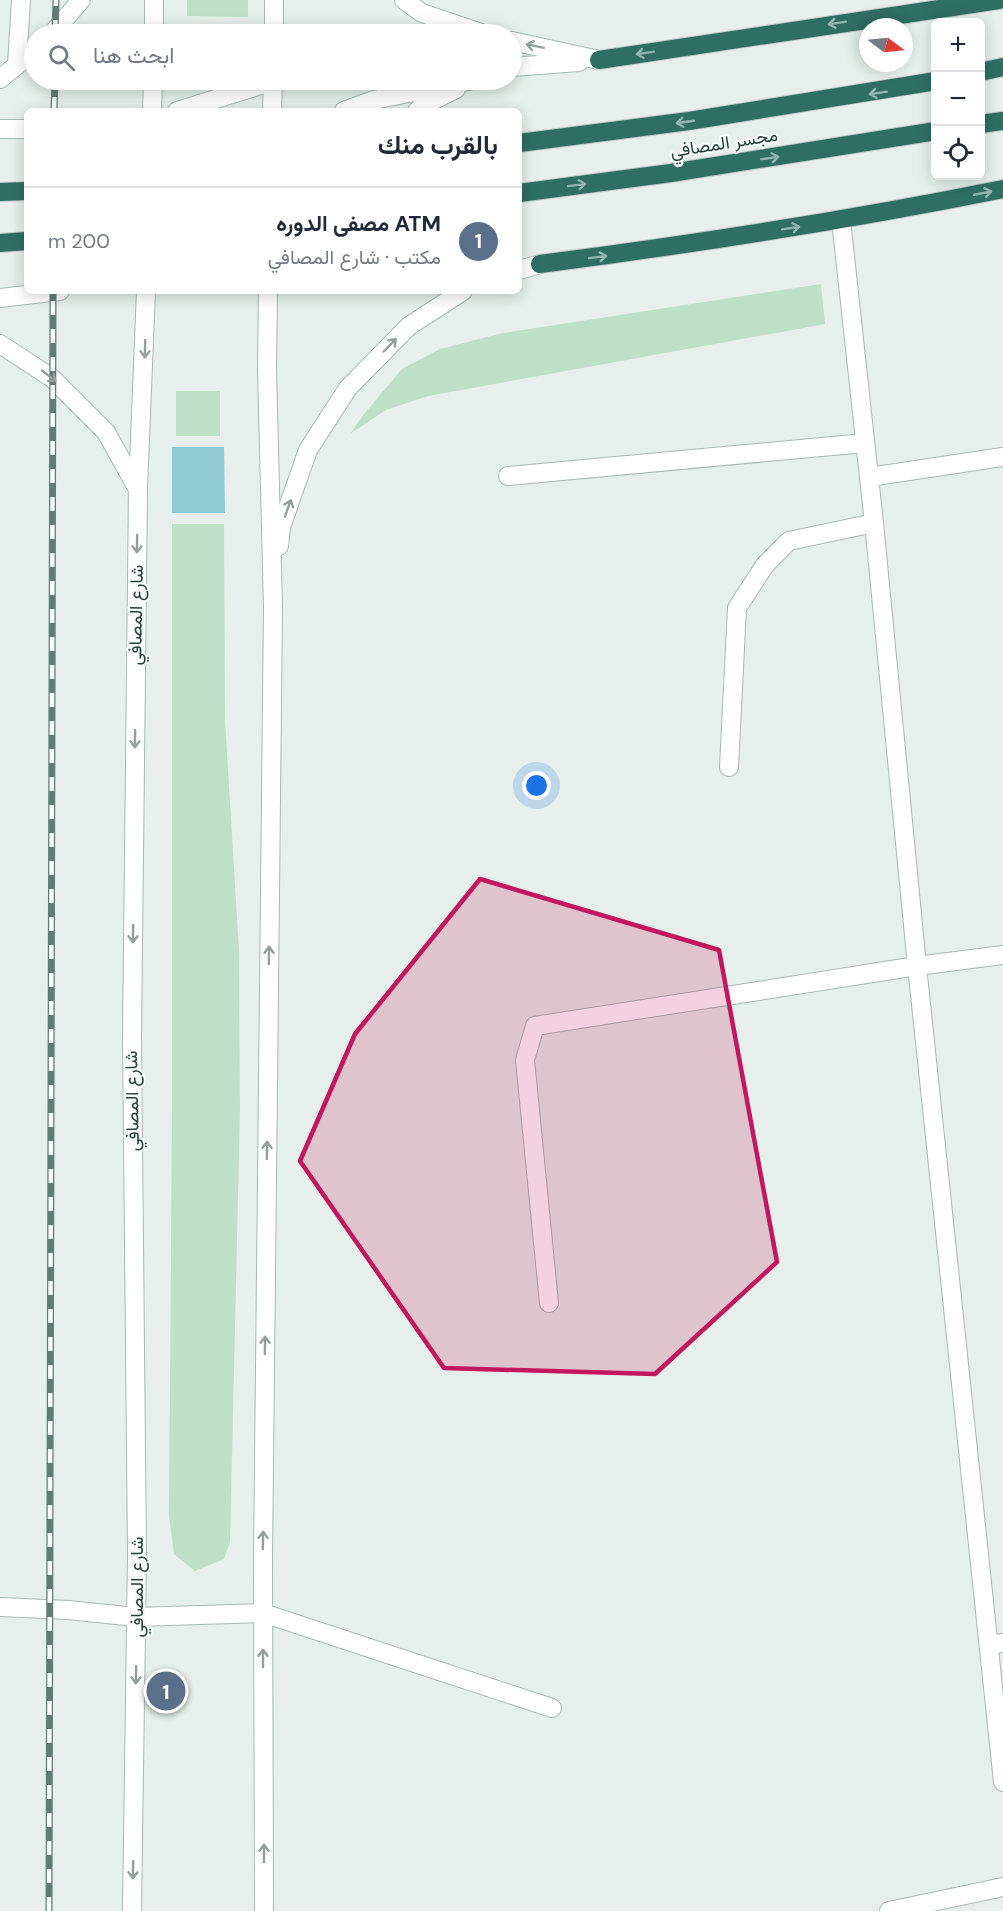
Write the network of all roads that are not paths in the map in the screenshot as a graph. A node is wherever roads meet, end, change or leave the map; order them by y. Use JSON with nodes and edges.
{"nodes":[{"id":1,"x":21,"y":0,"type":"edge"},
{"id":2,"x":81,"y":0,"type":"edge"},
{"id":3,"x":154,"y":0,"type":"edge"},
{"id":4,"x":274,"y":0,"type":"edge"},
{"id":5,"x":404,"y":0,"type":"edge"},
{"id":6,"x":999,"y":0,"type":"edge"},
{"id":7,"x":61,"y":24,"type":"edge"},
{"id":8,"x":154,"y":24,"type":"edge"},
{"id":9,"x":274,"y":24,"type":"edge"},
{"id":10,"x":454,"y":24,"type":"edge"},
{"id":11,"x":522,"y":43,"type":"edge"},
{"id":12,"x":24,"y":59,"type":"edge"},
{"id":13,"x":599,"y":60,"type":"junction"},
{"id":14,"x":17,"y":65,"type":"junction"},
{"id":15,"x":522,"y":67,"type":"edge"},
{"id":16,"x":1003,"y":67,"type":"edge"},
{"id":17,"x":985,"y":71,"type":"edge"},
{"id":18,"x":0,"y":79,"type":"edge"},
{"id":19,"x":931,"y":82,"type":"edge"},
{"id":20,"x":153,"y":90,"type":"edge"},
{"id":21,"x":243,"y":90,"type":"edge"},
{"id":22,"x":273,"y":90,"type":"edge"},
{"id":23,"x":424,"y":90,"type":"edge"},
{"id":24,"x":455,"y":90,"type":"edge"},
{"id":25,"x":152,"y":108,"type":"edge"},
{"id":26,"x":186,"y":108,"type":"edge"},
{"id":27,"x":272,"y":108,"type":"edge"},
{"id":28,"x":352,"y":108,"type":"edge"},
{"id":29,"x":420,"y":108,"type":"edge"},
{"id":30,"x":1003,"y":121,"type":"edge"},
{"id":31,"x":985,"y":123,"type":"edge"},
{"id":32,"x":0,"y":129,"type":"edge"},
{"id":33,"x":24,"y":129,"type":"edge"},
{"id":34,"x":931,"y":132,"type":"edge"},
{"id":35,"x":522,"y":142,"type":"edge"},
{"id":36,"x":1003,"y":189,"type":"edge"},
{"id":37,"x":24,"y":191,"type":"edge"},
{"id":38,"x":0,"y":192,"type":"edge"},
{"id":39,"x":522,"y":193,"type":"edge"},
{"id":40,"x":841,"y":220,"type":"junction"},
{"id":41,"x":24,"y":241,"type":"edge"},
{"id":42,"x":0,"y":243,"type":"edge"},
{"id":43,"x":540,"y":264,"type":"joint"},
{"id":44,"x":522,"y":267,"type":"edge"},
{"id":45,"x":34,"y":294,"type":"edge"},
{"id":46,"x":146,"y":294,"type":"edge"},
{"id":47,"x":268,"y":294,"type":"edge"},
{"id":48,"x":458,"y":294,"type":"edge"},
{"id":49,"x":0,"y":298,"type":"edge"},
{"id":50,"x":0,"y":344,"type":"edge"},
{"id":51,"x":865,"y":443,"type":"junction"},
{"id":52,"x":1003,"y":458,"type":"edge"},
{"id":53,"x":508,"y":476,"type":"dead end"},
{"id":54,"x":869,"y":477,"type":"junction"},
{"id":55,"x":138,"y":488,"type":"junction"},
{"id":56,"x":874,"y":523,"type":"junction"},
{"id":57,"x":273,"y":607,"type":"junction"},
{"id":58,"x":729,"y":767,"type":"dead end"},
{"id":59,"x":1003,"y":955,"type":"edge"},
{"id":60,"x":917,"y":966,"type":"junction"},
{"id":61,"x":549,"y":1303,"type":"dead end"},
{"id":62,"x":0,"y":1607,"type":"edge"},
{"id":63,"x":263,"y":1613,"type":"junction"},
{"id":64,"x":136,"y":1617,"type":"junction"},
{"id":65,"x":996,"y":1644,"type":"edge"},
{"id":66,"x":552,"y":1708,"type":"dead end"},
{"id":67,"x":1003,"y":1782,"type":"edge"},
{"id":68,"x":1003,"y":1887,"type":"edge"},
{"id":69,"x":132,"y":1911,"type":"edge"},
{"id":70,"x":264,"y":1911,"type":"edge"},
{"id":71,"x":889,"y":1911,"type":"edge"}],
"edges":[{"from":1,"to":14,"type":"main road"},
{"from":2,"to":7,"type":"main road"},
{"from":3,"to":8,"type":"main road"},
{"from":4,"to":9,"type":"main road"},
{"from":5,"to":10,"type":"main road"},
{"from":6,"to":13,"type":"highway","one_way":true},
{"from":13,"to":11,"type":"main road","one_way":true},
{"from":12,"to":14,"type":"main road"},
{"from":13,"to":15,"type":"main road"},
{"from":14,"to":18,"type":"main road"},
{"from":16,"to":17,"type":"highway"},
{"from":19,"to":35,"type":"highway","name":"مجسر المصافي","one_way":true},
{"from":20,"to":25,"type":"main road"},
{"from":21,"to":26,"type":"main road"},
{"from":22,"to":27,"type":"main road"},
{"from":23,"to":28,"type":"main road"},
{"from":24,"to":29,"type":"main road"},
{"from":30,"to":31,"type":"highway"},
{"from":32,"to":33,"type":"main road"},
{"from":39,"to":34,"type":"highway","name":"مجسر المصافي","one_way":true},
{"from":40,"to":36,"type":"highway","one_way":true},
{"from":37,"to":38,"type":"highway"},
{"from":43,"to":40,"type":"highway","one_way":true},
{"from":40,"to":51,"type":"main road"},
{"from":41,"to":42,"type":"highway"},
{"from":43,"to":44,"type":"main road"},
{"from":45,"to":49,"type":"main road"},
{"from":46,"to":55,"type":"main road","name":"شارع المصافي","one_way":true},
{"from":47,"to":57,"type":"main road"},
{"from":57,"to":48,"type":"main road","one_way":true},
{"from":50,"to":55,"type":"main road","one_way":true},
{"from":51,"to":53,"type":"main road"},
{"from":51,"to":54,"type":"main road"},
{"from":52,"to":54,"type":"main road"},
{"from":54,"to":56,"type":"main road"},
{"from":55,"to":64,"type":"main road","name":"شارع المصافي","one_way":true},
{"from":56,"to":58,"type":"main road"},
{"from":56,"to":60,"type":"main road"},
{"from":63,"to":57,"type":"main road","one_way":true},
{"from":59,"to":60,"type":"main road"},
{"from":60,"to":61,"type":"main road"},
{"from":60,"to":65,"type":"main road"},
{"from":62,"to":64,"type":"main road"},
{"from":63,"to":64,"type":"main road"},
{"from":63,"to":66,"type":"main road"},
{"from":70,"to":63,"type":"main road","one_way":true},
{"from":64,"to":69,"type":"main road","name":"شارع المصافي","one_way":true},
{"from":65,"to":67,"type":"main road"},
{"from":68,"to":71,"type":"main road"}]}
